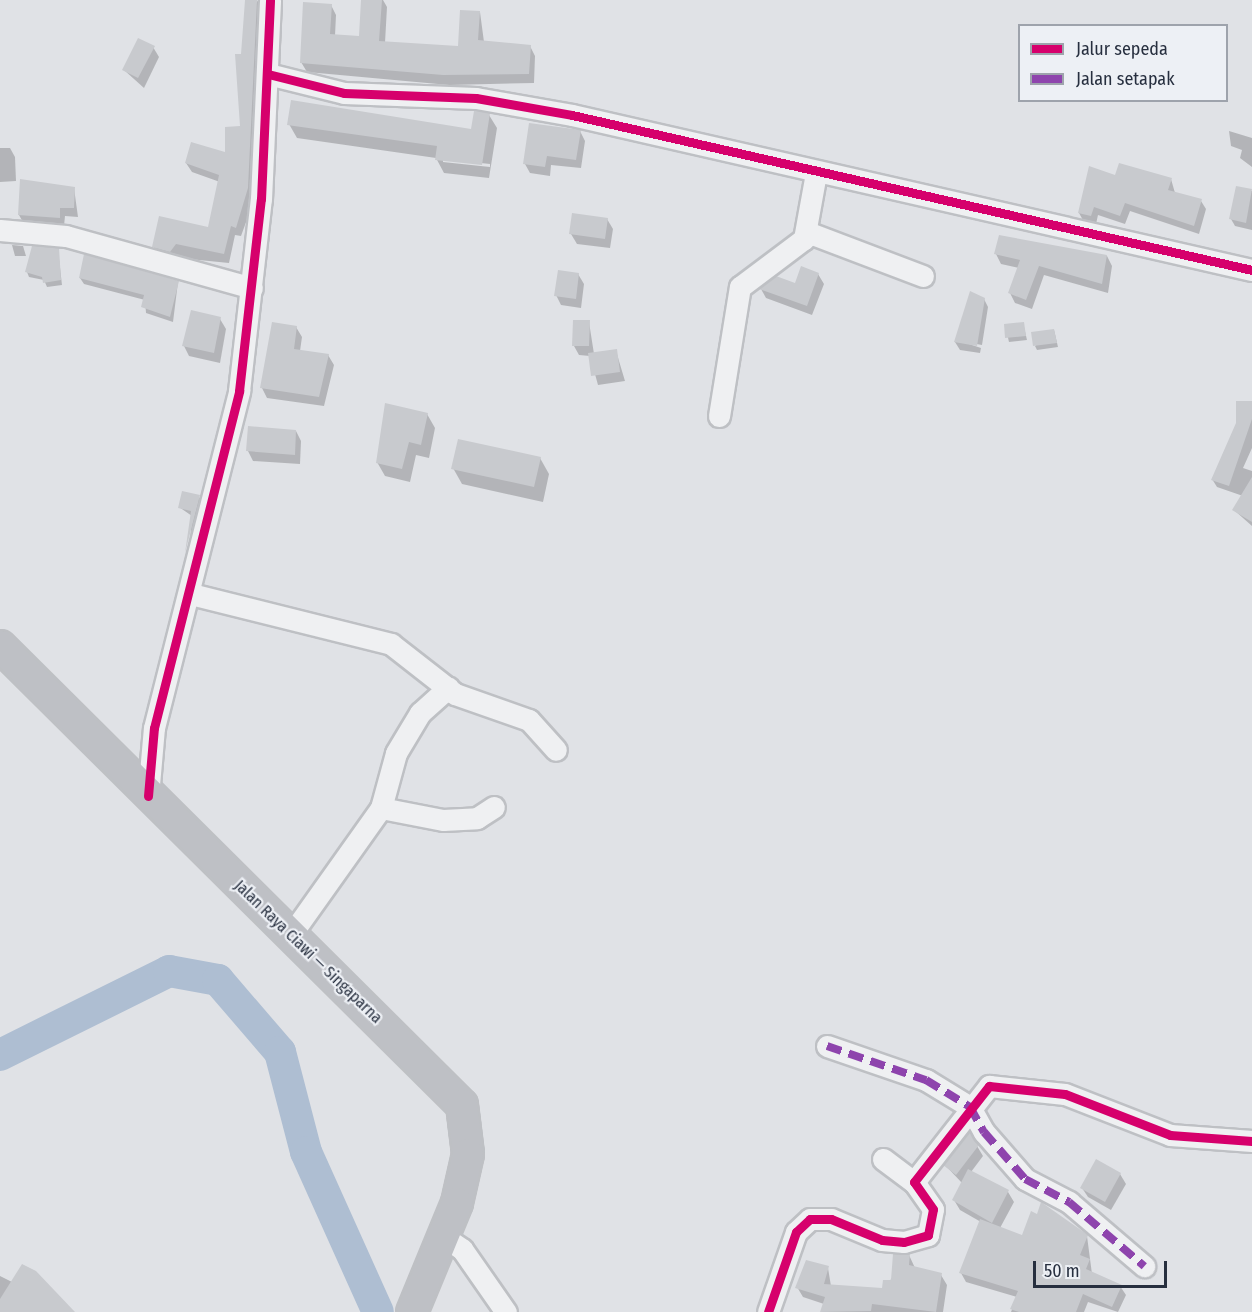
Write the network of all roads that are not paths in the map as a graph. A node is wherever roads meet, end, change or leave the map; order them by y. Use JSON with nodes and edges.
{"nodes":[{"id":1,"x":270,"y":0,"type":"edge"},
{"id":2,"x":268,"y":75,"type":"junction"},
{"id":3,"x":816,"y":173,"type":"junction"},
{"id":4,"x":0,"y":230,"type":"edge"},
{"id":5,"x":807,"y":232,"type":"junction"},
{"id":6,"x":1252,"y":270,"type":"edge"},
{"id":7,"x":923,"y":276,"type":"dead end"},
{"id":8,"x":252,"y":288,"type":"junction"},
{"id":9,"x":719,"y":417,"type":"dead end"},
{"id":10,"x":191,"y":594,"type":"junction"},
{"id":11,"x":0,"y":646,"type":"edge"},
{"id":12,"x":448,"y":688,"type":"junction"},
{"id":13,"x":556,"y":750,"type":"dead end"},
{"id":14,"x":148,"y":796,"type":"junction"},
{"id":15,"x":494,"y":807,"type":"dead end"},
{"id":16,"x":381,"y":808,"type":"junction"},
{"id":17,"x":290,"y":936,"type":"junction"},
{"id":18,"x":827,"y":1046,"type":"dead end"},
{"id":19,"x":970,"y":1107,"type":"junction"},
{"id":20,"x":1252,"y":1141,"type":"edge"},
{"id":21,"x":883,"y":1159,"type":"dead end"},
{"id":22,"x":914,"y":1182,"type":"junction"},
{"id":23,"x":444,"y":1237,"type":"junction"},
{"id":24,"x":1144,"y":1266,"type":"dead end"},
{"id":25,"x":412,"y":1310,"type":"edge"},
{"id":26,"x":506,"y":1312,"type":"edge"},
{"id":27,"x":768,"y":1312,"type":"edge"}],
"edges":[{"from":1,"to":2,"type":"street"},
{"from":2,"to":3,"type":"street"},
{"from":2,"to":8,"type":"street"},
{"from":3,"to":5,"type":"street"},
{"from":3,"to":6,"type":"street"},
{"from":4,"to":8,"type":"street"},
{"from":5,"to":7,"type":"street"},
{"from":5,"to":9,"type":"street"},
{"from":8,"to":10,"type":"street"},
{"from":10,"to":12,"type":"street"},
{"from":10,"to":14,"type":"street"},
{"from":11,"to":14,"type":"main road","name":"Jalan Raya Ciawi — Singaparna"},
{"from":12,"to":13,"type":"street"},
{"from":12,"to":16,"type":"street"},
{"from":14,"to":17,"type":"main road","name":"Jalan Raya Ciawi — Singaparna"},
{"from":15,"to":16,"type":"street"},
{"from":16,"to":17,"type":"street"},
{"from":17,"to":23,"type":"main road","name":"Jalan Raya Ciawi — Singaparna"},
{"from":18,"to":19,"type":"street"},
{"from":19,"to":20,"type":"street"},
{"from":19,"to":22,"type":"street"},
{"from":19,"to":24,"type":"street"},
{"from":21,"to":22,"type":"street"},
{"from":22,"to":27,"type":"street"},
{"from":23,"to":25,"type":"main road","name":"Jalan Raya Ciawi — Singaparna"},
{"from":23,"to":26,"type":"street"}]}
